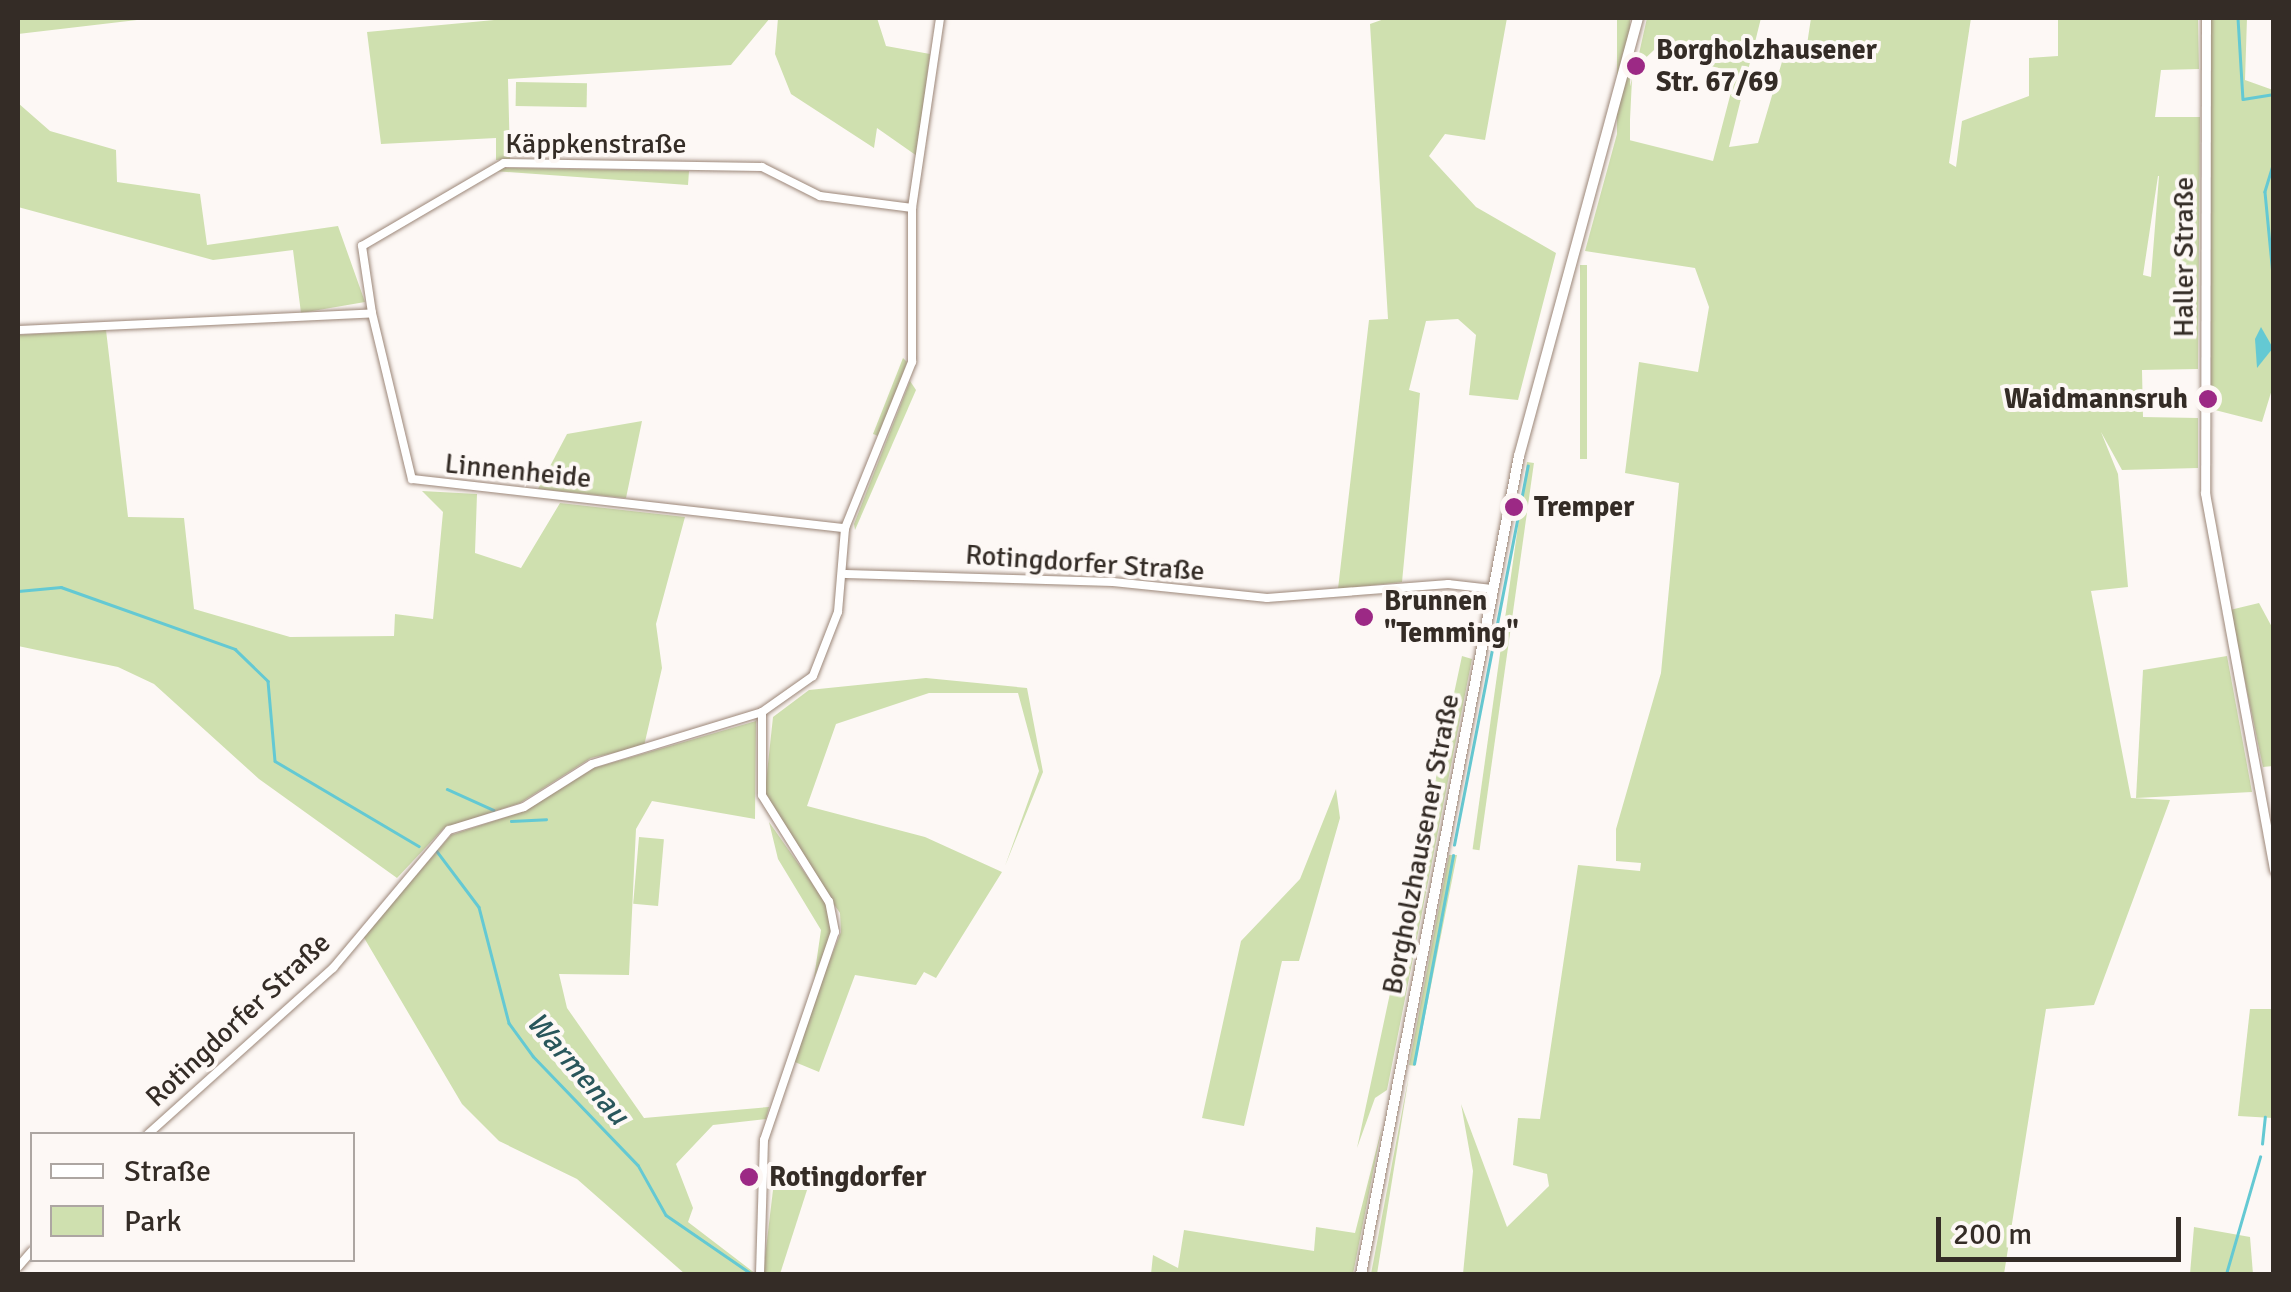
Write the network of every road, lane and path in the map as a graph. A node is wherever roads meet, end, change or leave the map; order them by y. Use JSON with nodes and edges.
{"nodes":[{"id":1,"x":940,"y":18,"type":"edge"},
{"id":2,"x":1638,"y":18,"type":"edge"},
{"id":3,"x":2206,"y":18,"type":"edge"},
{"id":4,"x":912,"y":208,"type":"junction"},
{"id":5,"x":372,"y":312,"type":"junction"},
{"id":6,"x":18,"y":330,"type":"edge"},
{"id":7,"x":845,"y":528,"type":"junction"},
{"id":8,"x":846,"y":574,"type":"junction"},
{"id":9,"x":1492,"y":589,"type":"junction"},
{"id":10,"x":762,"y":712,"type":"junction"},
{"id":11,"x":2260,"y":797,"type":"junction"},
{"id":12,"x":2274,"y":799,"type":"edge"},
{"id":13,"x":2274,"y":870,"type":"edge"},
{"id":14,"x":150,"y":1132,"type":"edge"},
{"id":15,"x":760,"y":1274,"type":"edge"},
{"id":16,"x":1361,"y":1274,"type":"edge"}],
"edges":[{"from":1,"to":4,"type":"street"},
{"from":2,"to":9,"type":"main road","name":"Borgholzhausener Straße"},
{"from":3,"to":11,"type":"street","name":"Haller Straße"},
{"from":4,"to":5,"type":"street","name":"Käppkenstraße"},
{"from":4,"to":7,"type":"street"},
{"from":5,"to":6,"type":"street"},
{"from":5,"to":7,"type":"street","name":"Linnenheide"},
{"from":7,"to":8,"type":"street"},
{"from":8,"to":9,"type":"street","name":"Rotingdorfer Straße"},
{"from":8,"to":10,"type":"street","name":"Rotingdorfer Straße"},
{"from":9,"to":16,"type":"main road","name":"Borgholzhausener Straße"},
{"from":10,"to":14,"type":"street","name":"Rotingdorfer Straße"},
{"from":10,"to":15,"type":"street"},
{"from":11,"to":12,"type":"street"},
{"from":11,"to":13,"type":"street","name":"Haller Straße"}]}
